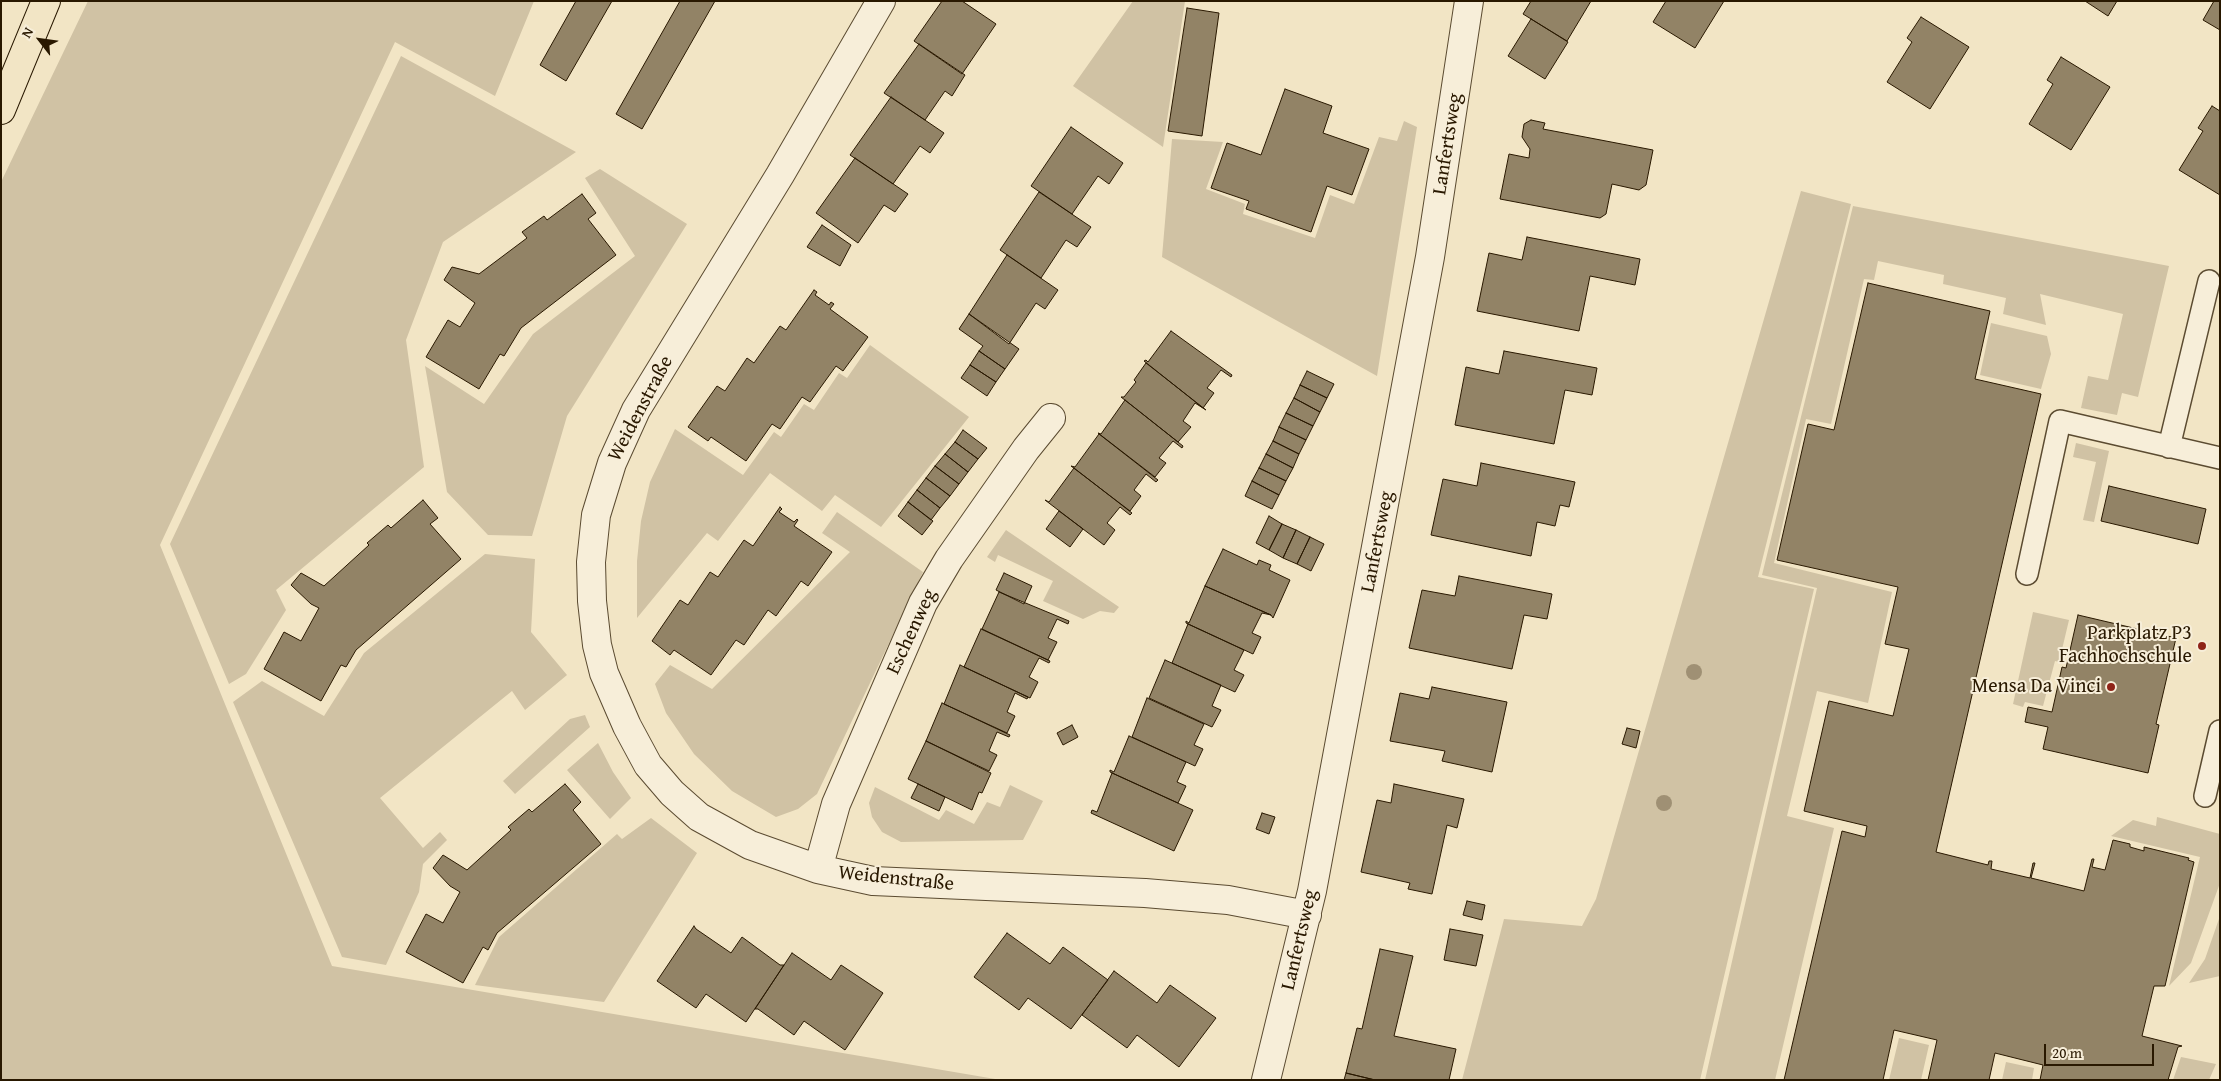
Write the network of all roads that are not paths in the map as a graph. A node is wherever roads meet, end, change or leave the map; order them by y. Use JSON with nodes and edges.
{"nodes":[{"id":1,"x":38,"y":1,"type":"edge"},
{"id":2,"x":46,"y":1,"type":"edge"},
{"id":3,"x":881,"y":1,"type":"edge"},
{"id":4,"x":1468,"y":1,"type":"edge"},
{"id":5,"x":1,"y":80,"type":"edge"},
{"id":6,"x":1,"y":110,"type":"edge"},
{"id":7,"x":2209,"y":282,"type":"dead end"},
{"id":8,"x":1051,"y":418,"type":"dead end"},
{"id":9,"x":2169,"y":447,"type":"junction"},
{"id":10,"x":2220,"y":458,"type":"edge"},
{"id":11,"x":2027,"y":574,"type":"dead end"},
{"id":12,"x":2220,"y":731,"type":"edge"},
{"id":13,"x":2206,"y":796,"type":"dead end"},
{"id":14,"x":818,"y":869,"type":"junction"},
{"id":15,"x":1307,"y":915,"type":"junction"},
{"id":16,"x":1266,"y":1080,"type":"edge"}],
"edges":[{"from":1,"to":5,"type":"highway"},
{"from":2,"to":6,"type":"highway"},
{"from":3,"to":14,"type":"street","name":"Weidenstraße"},
{"from":4,"to":15,"type":"street","name":"Lanfertsweg"},
{"from":7,"to":9,"type":"lane"},
{"from":8,"to":14,"type":"street","name":"Eschenweg"},
{"from":9,"to":10,"type":"lane"},
{"from":9,"to":11,"type":"lane"},
{"from":12,"to":13,"type":"lane"},
{"from":14,"to":15,"type":"street","name":"Weidenstraße"},
{"from":15,"to":16,"type":"street","name":"Lanfertsweg"}]}
